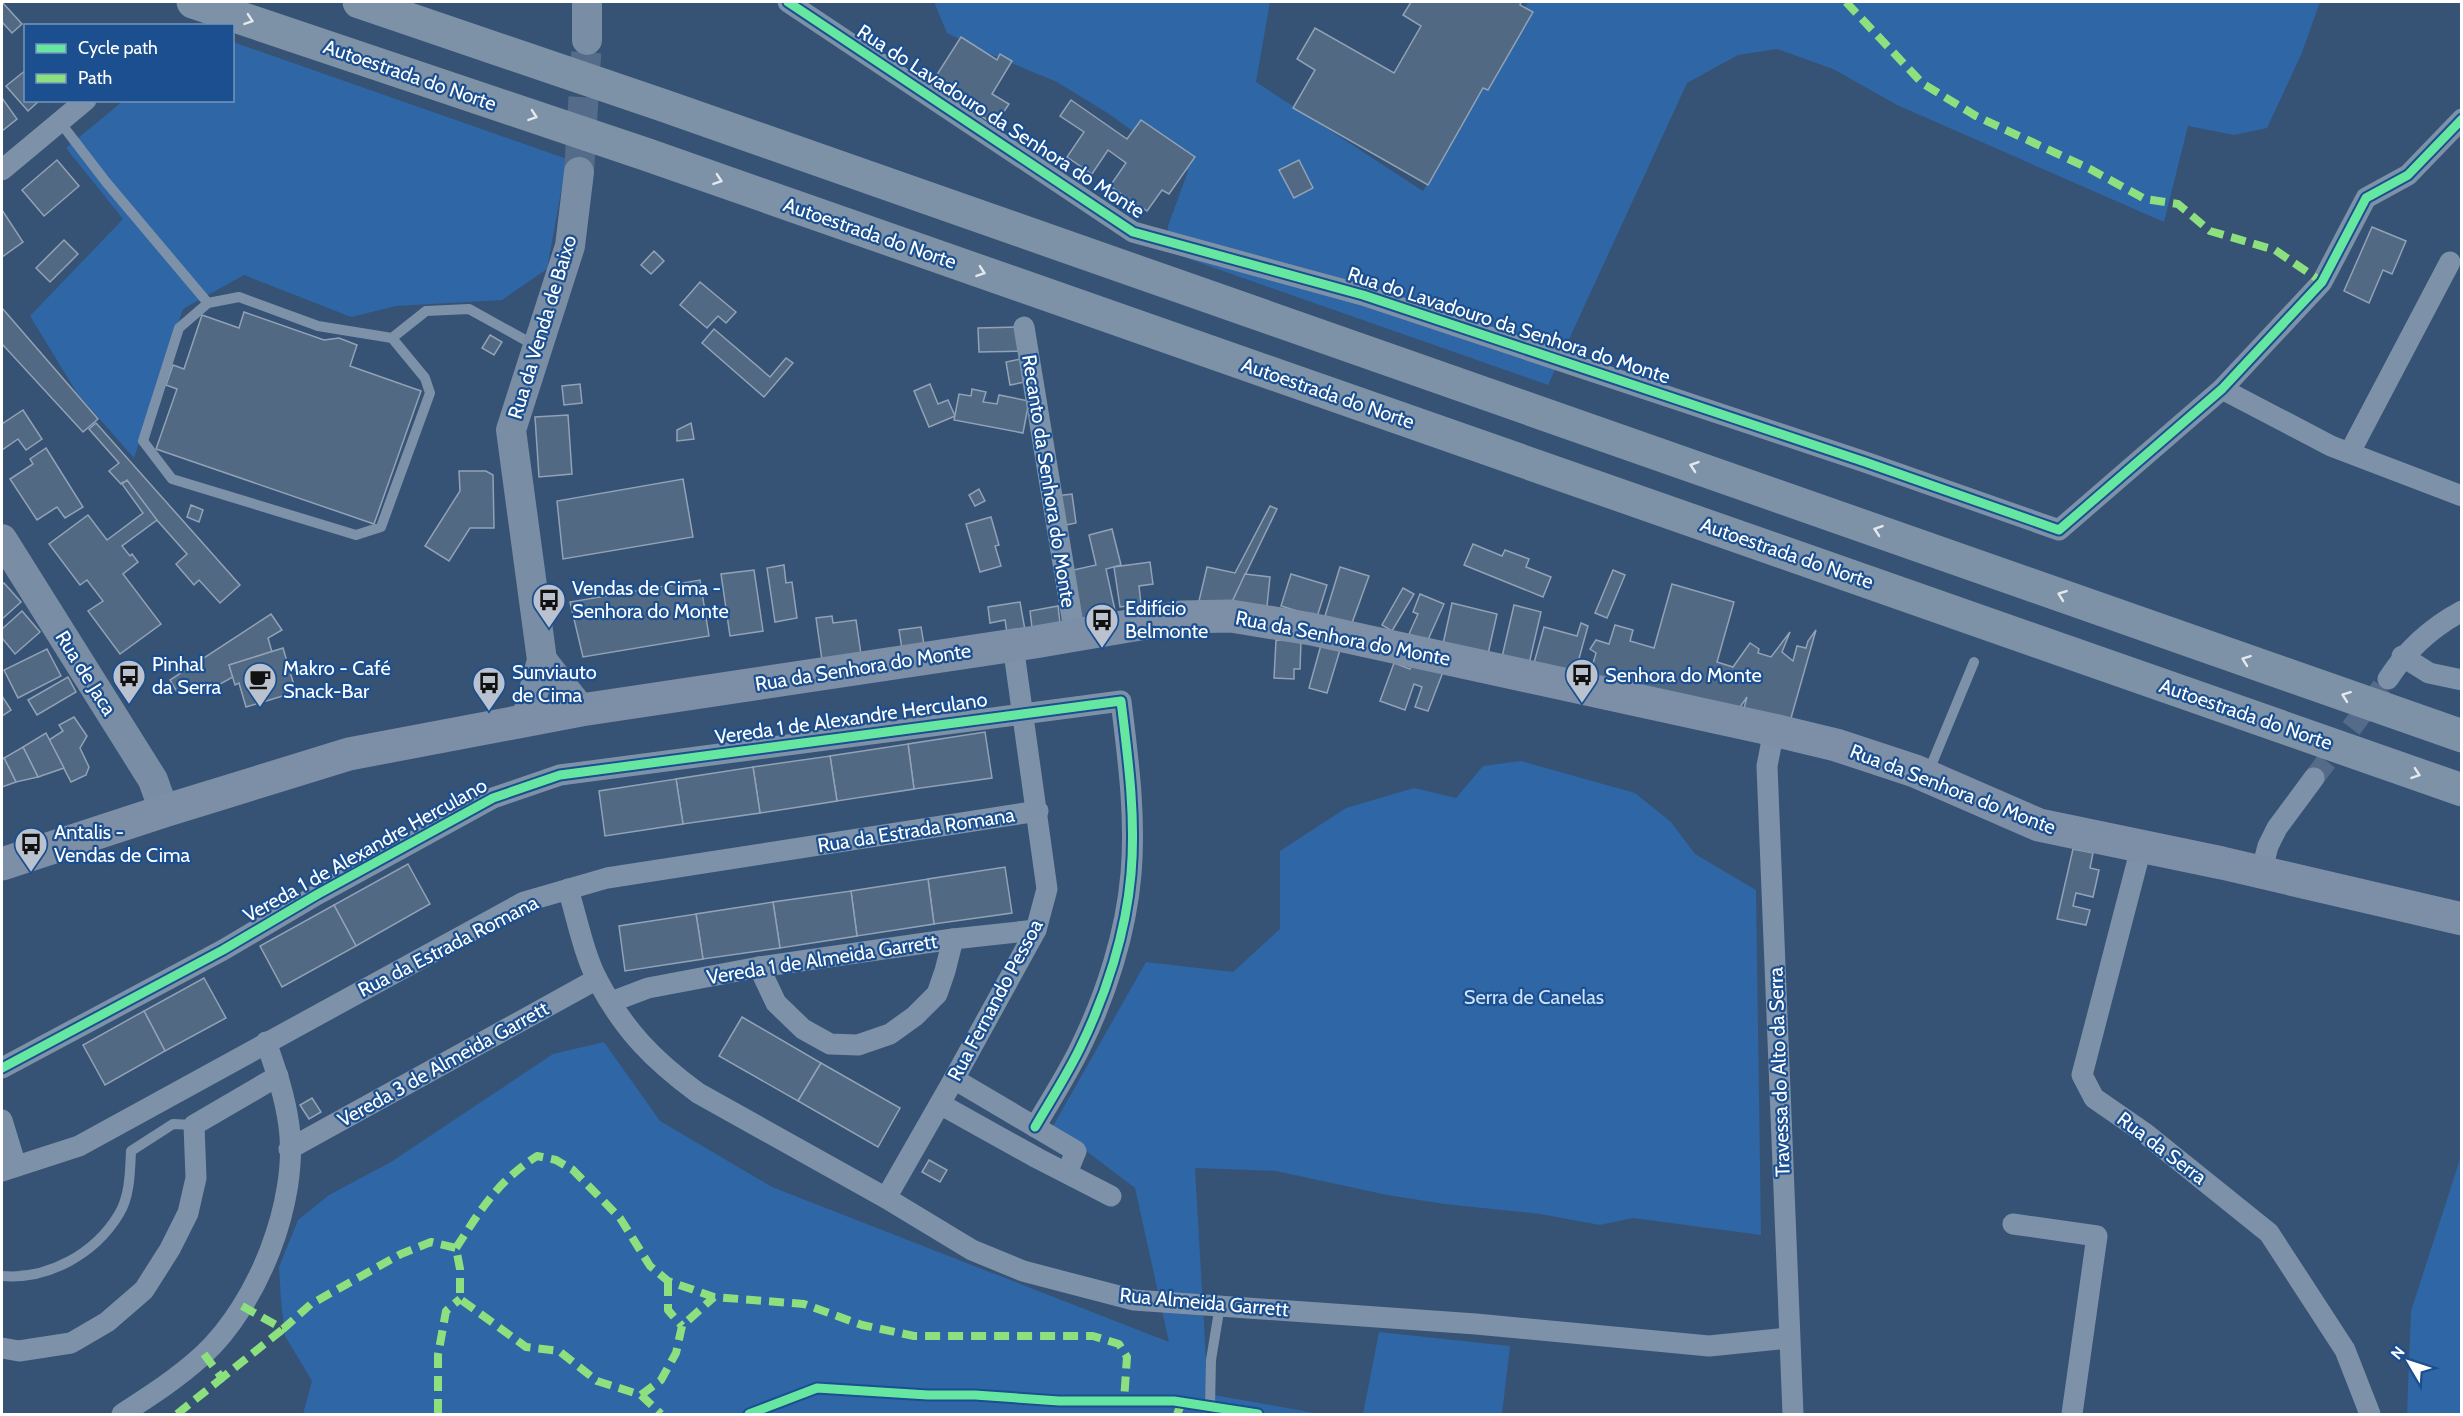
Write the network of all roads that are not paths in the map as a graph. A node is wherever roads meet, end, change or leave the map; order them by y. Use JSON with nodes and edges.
{"nodes":[{"id":1,"x":194,"y":2,"type":"edge"},
{"id":2,"x":359,"y":2,"type":"edge"},
{"id":3,"x":587,"y":2,"type":"edge"},
{"id":4,"x":788,"y":2,"type":"edge"},
{"id":5,"x":586,"y":40,"type":"tunnel mouth"},
{"id":6,"x":84,"y":102,"type":"edge"},
{"id":7,"x":2462,"y":119,"type":"edge"},
{"id":8,"x":60,"y":122,"type":"junction"},
{"id":9,"x":2,"y":170,"type":"edge"},
{"id":10,"x":579,"y":172,"type":"tunnel mouth"},
{"id":11,"x":2450,"y":262,"type":"dead end"},
{"id":12,"x":207,"y":303,"type":"junction"},
{"id":13,"x":1024,"y":327,"type":"dead end"},
{"id":14,"x":392,"y":338,"type":"junction"},
{"id":15,"x":539,"y":347,"type":"junction"},
{"id":16,"x":2222,"y":389,"type":"junction"},
{"id":17,"x":2350,"y":453,"type":"junction"},
{"id":18,"x":2462,"y":496,"type":"edge"},
{"id":19,"x":2,"y":539,"type":"edge"},
{"id":20,"x":2462,"y":611,"type":"edge"},
{"id":21,"x":1075,"y":636,"type":"junction"},
{"id":22,"x":1013,"y":645,"type":"junction"},
{"id":23,"x":2402,"y":656,"type":"junction"},
{"id":24,"x":542,"y":660,"type":"junction"},
{"id":25,"x":1974,"y":662,"type":"dead end"},
{"id":26,"x":2388,"y":679,"type":"tunnel mouth"},
{"id":27,"x":2462,"y":680,"type":"edge"},
{"id":28,"x":580,"y":710,"type":"junction"},
{"id":29,"x":1023,"y":713,"type":"junction"},
{"id":30,"x":526,"y":720,"type":"junction"},
{"id":31,"x":1774,"y":730,"type":"junction"},
{"id":32,"x":2462,"y":736,"type":"edge"},
{"id":33,"x":1927,"y":776,"type":"junction"},
{"id":34,"x":2314,"y":778,"type":"tunnel mouth"},
{"id":35,"x":2462,"y":790,"type":"edge"},
{"id":36,"x":164,"y":811,"type":"junction"},
{"id":37,"x":1038,"y":811,"type":"junction"},
{"id":38,"x":2141,"y":848,"type":"junction"},
{"id":39,"x":2,"y":864,"type":"edge"},
{"id":40,"x":2261,"y":873,"type":"junction"},
{"id":41,"x":568,"y":889,"type":"junction"},
{"id":42,"x":2462,"y":919,"type":"edge"},
{"id":43,"x":1036,"y":930,"type":"junction"},
{"id":44,"x":953,"y":939,"type":"junction"},
{"id":45,"x":759,"y":967,"type":"junction"},
{"id":46,"x":597,"y":979,"type":"junction"},
{"id":47,"x":611,"y":1002,"type":"junction"},
{"id":48,"x":266,"y":1042,"type":"junction"},
{"id":49,"x":2,"y":1068,"type":"edge"},
{"id":50,"x":278,"y":1076,"type":"junction"},
{"id":51,"x":954,"y":1079,"type":"junction"},
{"id":52,"x":940,"y":1104,"type":"junction"},
{"id":53,"x":2,"y":1120,"type":"edge"},
{"id":54,"x":194,"y":1125,"type":"junction"},
{"id":55,"x":1035,"y":1127,"type":"junction"},
{"id":56,"x":289,"y":1149,"type":"junction"},
{"id":57,"x":9,"y":1169,"type":"edge"},
{"id":58,"x":1067,"y":1173,"type":"junction"},
{"id":59,"x":1112,"y":1196,"type":"dead end"},
{"id":60,"x":886,"y":1198,"type":"junction"},
{"id":61,"x":2013,"y":1224,"type":"dead end"},
{"id":62,"x":2,"y":1276,"type":"edge"},
{"id":63,"x":1220,"y":1305,"type":"junction"},
{"id":64,"x":1789,"y":1338,"type":"junction"},
{"id":65,"x":2,"y":1348,"type":"edge"},
{"id":66,"x":1210,"y":1407,"type":"dead end"},
{"id":67,"x":122,"y":1414,"type":"edge"},
{"id":68,"x":1793,"y":1414,"type":"edge"},
{"id":69,"x":2072,"y":1414,"type":"edge"},
{"id":70,"x":2368,"y":1414,"type":"edge"}],
"edges":[{"from":1,"to":35,"type":"highway","name":"Autoestrada do Norte","one_way":true},
{"from":32,"to":2,"type":"highway","one_way":true},
{"from":3,"to":5,"type":"street"},
{"from":4,"to":16,"type":"street","name":"Rua do Lavadouro da Senhora do Monte"},
{"from":6,"to":8,"type":"street"},
{"from":7,"to":16,"type":"street"},
{"from":8,"to":9,"type":"street"},
{"from":8,"to":12,"type":"lane"},
{"from":10,"to":15,"type":"street","name":"Rua da Venda de Baixo"},
{"from":11,"to":17,"type":"street"},
{"from":12,"to":14,"type":"lane"},
{"from":12,"to":14,"type":"lane"},
{"from":13,"to":21,"type":"street","name":"Recanto da Senhora do Monte"},
{"from":14,"to":15,"type":"lane"},
{"from":15,"to":24,"type":"street","name":"Rua da Venda de Baixo"},
{"from":16,"to":17,"type":"street"},
{"from":17,"to":18,"type":"street"},
{"from":19,"to":36,"type":"street","name":"Rua de Jaca"},
{"from":20,"to":23,"type":"street"},
{"from":21,"to":22,"type":"main road","name":"Rua da Senhora do Monte"},
{"from":21,"to":31,"type":"main road","name":"Rua da Senhora do Monte"},
{"from":22,"to":28,"type":"main road","name":"Rua da Senhora do Monte"},
{"from":22,"to":29,"type":"street","name":"Rua Fernando Pessoa"},
{"from":23,"to":26,"type":"street"},
{"from":23,"to":27,"type":"street"},
{"from":24,"to":28,"type":"street"},
{"from":24,"to":30,"type":"street"},
{"from":25,"to":33,"type":"lane"},
{"from":28,"to":30,"type":"main road","name":"Rua da Senhora do Monte"},
{"from":29,"to":37,"type":"street","name":"Rua Fernando Pessoa"},
{"from":29,"to":49,"type":"street","name":"Vereda 1 de Alexandre Herculano"},
{"from":29,"to":55,"type":"street","name":"Vereda 1 de Alexandre Herculano"},
{"from":30,"to":36,"type":"main road","name":"Rua da Senhora do Monte"},
{"from":31,"to":33,"type":"main road","name":"Rua da Senhora do Monte"},
{"from":31,"to":64,"type":"street","name":"Travessa do Alto da Serra"},
{"from":33,"to":38,"type":"main road","name":"Rua da Senhora do Monte"},
{"from":34,"to":40,"type":"street"},
{"from":36,"to":39,"type":"main road","name":"Rua da Senhora do Monte"},
{"from":37,"to":41,"type":"street","name":"Rua da Estrada Romana"},
{"from":37,"to":43,"type":"street","name":"Rua Fernando Pessoa"},
{"from":38,"to":40,"type":"main road","name":"Rua da Senhora do Monte"},
{"from":38,"to":70,"type":"street","name":"Rua da Serra"},
{"from":40,"to":42,"type":"main road","name":"Rua da Senhora do Monte"},
{"from":41,"to":46,"type":"street","name":"Rua Almeida Garrett"},
{"from":41,"to":48,"type":"street","name":"Rua da Estrada Romana"},
{"from":43,"to":44,"type":"street","name":"Vereda 1 de Almeida Garrett"},
{"from":43,"to":51,"type":"street","name":"Rua Fernando Pessoa"},
{"from":44,"to":45,"type":"street","name":"Vereda 1 de Almeida Garrett"},
{"from":44,"to":45,"type":"street"},
{"from":45,"to":47,"type":"street","name":"Vereda 1 de Almeida Garrett"},
{"from":46,"to":47,"type":"street","name":"Rua Almeida Garrett"},
{"from":46,"to":56,"type":"street","name":"Vereda 3 de Almeida Garrett"},
{"from":47,"to":60,"type":"street","name":"Rua Almeida Garrett"},
{"from":48,"to":50,"type":"street"},
{"from":48,"to":57,"type":"street","name":"Rua da Estrada Romana"},
{"from":50,"to":54,"type":"street"},
{"from":50,"to":56,"type":"street"},
{"from":51,"to":52,"type":"street","name":"Rua Fernando Pessoa"},
{"from":51,"to":55,"type":"street"},
{"from":52,"to":58,"type":"street"},
{"from":52,"to":60,"type":"street","name":"Rua Fernando Pessoa"},
{"from":53,"to":57,"type":"street"},
{"from":54,"to":62,"type":"lane"},
{"from":54,"to":65,"type":"street"},
{"from":55,"to":58,"type":"street"},
{"from":56,"to":67,"type":"street"},
{"from":58,"to":59,"type":"street"},
{"from":60,"to":63,"type":"street","name":"Rua Almeida Garrett"},
{"from":61,"to":69,"type":"street"},
{"from":63,"to":64,"type":"street","name":"Rua Almeida Garrett"},
{"from":63,"to":66,"type":"lane"},
{"from":64,"to":68,"type":"street","name":"Travessa do Alto da Serra"}]}
